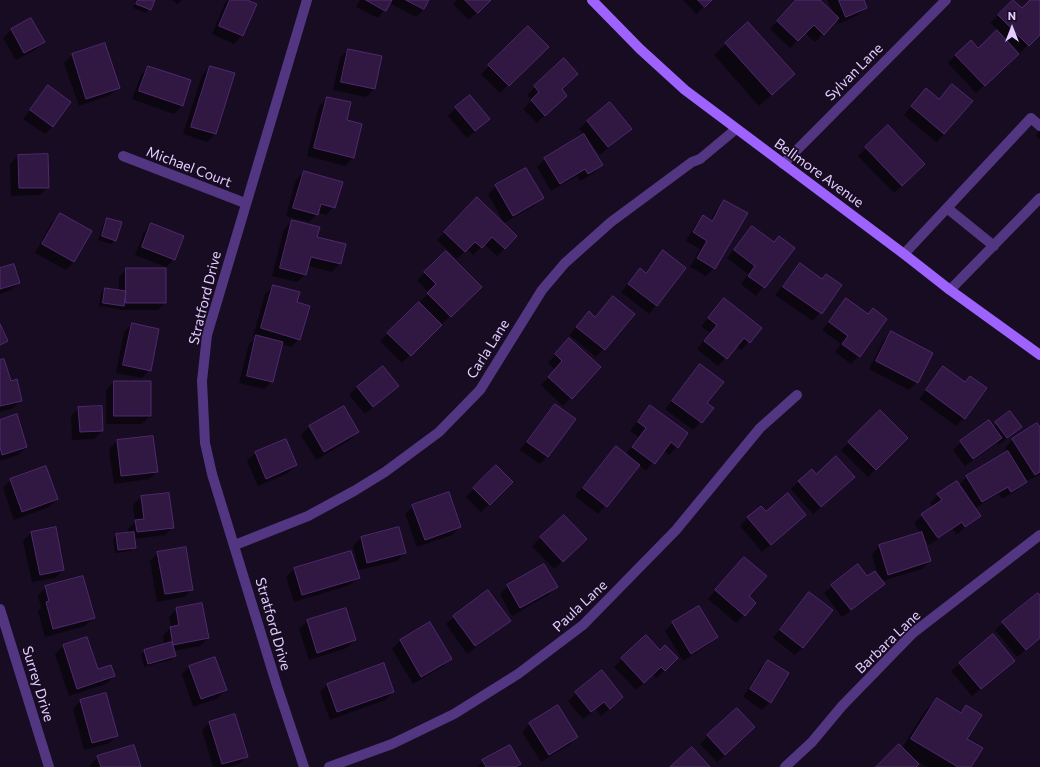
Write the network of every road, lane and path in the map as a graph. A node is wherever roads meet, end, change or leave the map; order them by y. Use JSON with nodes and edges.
{"nodes":[{"id":1,"x":307,"y":0,"type":"edge"},
{"id":2,"x":592,"y":0,"type":"edge"},
{"id":3,"x":946,"y":0,"type":"edge"},
{"id":4,"x":1040,"y":126,"type":"edge"},
{"id":5,"x":736,"y":129,"type":"junction"},
{"id":6,"x":123,"y":156,"type":"dead end"},
{"id":7,"x":783,"y":164,"type":"junction"},
{"id":8,"x":1040,"y":198,"type":"edge"},
{"id":9,"x":245,"y":204,"type":"junction"},
{"id":10,"x":947,"y":208,"type":"junction"},
{"id":11,"x":994,"y":246,"type":"junction"},
{"id":12,"x":904,"y":254,"type":"junction"},
{"id":13,"x":950,"y":290,"type":"junction"},
{"id":14,"x":1040,"y":355,"type":"edge"},
{"id":15,"x":797,"y":395,"type":"dead end"},
{"id":16,"x":1040,"y":535,"type":"edge"},
{"id":17,"x":235,"y":545,"type":"junction"},
{"id":18,"x":0,"y":609,"type":"edge"},
{"id":19,"x":49,"y":767,"type":"edge"},
{"id":20,"x":304,"y":767,"type":"edge"},
{"id":21,"x":328,"y":767,"type":"edge"},
{"id":22,"x":785,"y":767,"type":"edge"}],
"edges":[{"from":1,"to":9,"type":"street","name":"Stratford Drive"},
{"from":2,"to":5,"type":"main road","name":"Bellmore Avenue"},
{"from":3,"to":7,"type":"street","name":"Sylvan Lane"},
{"from":4,"to":10,"type":"street"},
{"from":5,"to":7,"type":"main road","name":"Bellmore Avenue"},
{"from":5,"to":17,"type":"street","name":"Carla Lane"},
{"from":6,"to":9,"type":"street","name":"Michael Court"},
{"from":7,"to":12,"type":"main road","name":"Bellmore Avenue"},
{"from":8,"to":11,"type":"street"},
{"from":9,"to":17,"type":"street","name":"Stratford Drive"},
{"from":10,"to":11,"type":"street"},
{"from":10,"to":12,"type":"street"},
{"from":11,"to":13,"type":"street"},
{"from":12,"to":13,"type":"main road","name":"Bellmore Avenue"},
{"from":13,"to":14,"type":"main road","name":"Bellmore Avenue"},
{"from":15,"to":21,"type":"street","name":"Paula Lane"},
{"from":16,"to":22,"type":"street","name":"Barbara Lane"},
{"from":17,"to":20,"type":"street","name":"Stratford Drive"},
{"from":18,"to":19,"type":"street","name":"Surrey Drive"}]}
